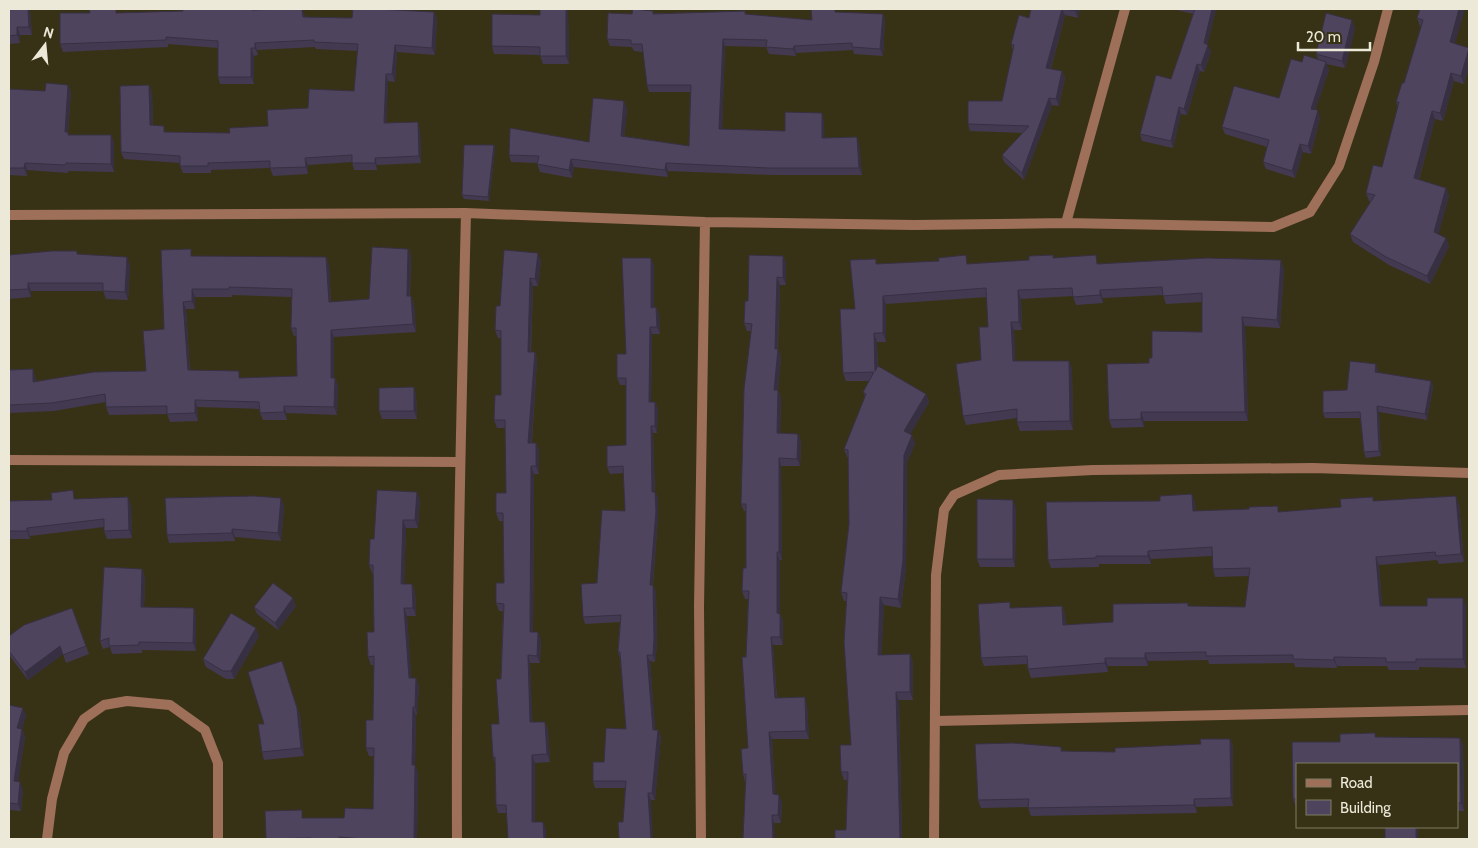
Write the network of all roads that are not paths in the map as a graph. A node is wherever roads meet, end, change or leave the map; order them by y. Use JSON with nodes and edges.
{"nodes":[{"id":1,"x":1125,"y":9,"type":"edge"},
{"id":2,"x":1388,"y":9,"type":"edge"},
{"id":3,"x":466,"y":213,"type":"junction"},
{"id":4,"x":9,"y":215,"type":"edge"},
{"id":5,"x":705,"y":222,"type":"junction"},
{"id":6,"x":1066,"y":223,"type":"junction"},
{"id":7,"x":9,"y":460,"type":"edge"},
{"id":8,"x":460,"y":462,"type":"junction"},
{"id":9,"x":1469,"y":473,"type":"edge"},
{"id":10,"x":1469,"y":710,"type":"edge"},
{"id":11,"x":936,"y":721,"type":"junction"},
{"id":12,"x":47,"y":839,"type":"edge"},
{"id":13,"x":218,"y":839,"type":"edge"},
{"id":14,"x":458,"y":839,"type":"edge"},
{"id":15,"x":701,"y":839,"type":"edge"},
{"id":16,"x":934,"y":839,"type":"edge"}],
"edges":[{"from":1,"to":6,"type":"street"},
{"from":2,"to":6,"type":"street"},
{"from":3,"to":4,"type":"street"},
{"from":3,"to":5,"type":"street"},
{"from":3,"to":8,"type":"street"},
{"from":5,"to":6,"type":"street"},
{"from":5,"to":15,"type":"street"},
{"from":7,"to":8,"type":"street"},
{"from":8,"to":14,"type":"street"},
{"from":9,"to":11,"type":"street"},
{"from":10,"to":11,"type":"street"},
{"from":11,"to":16,"type":"street"},
{"from":12,"to":13,"type":"street"}]}
